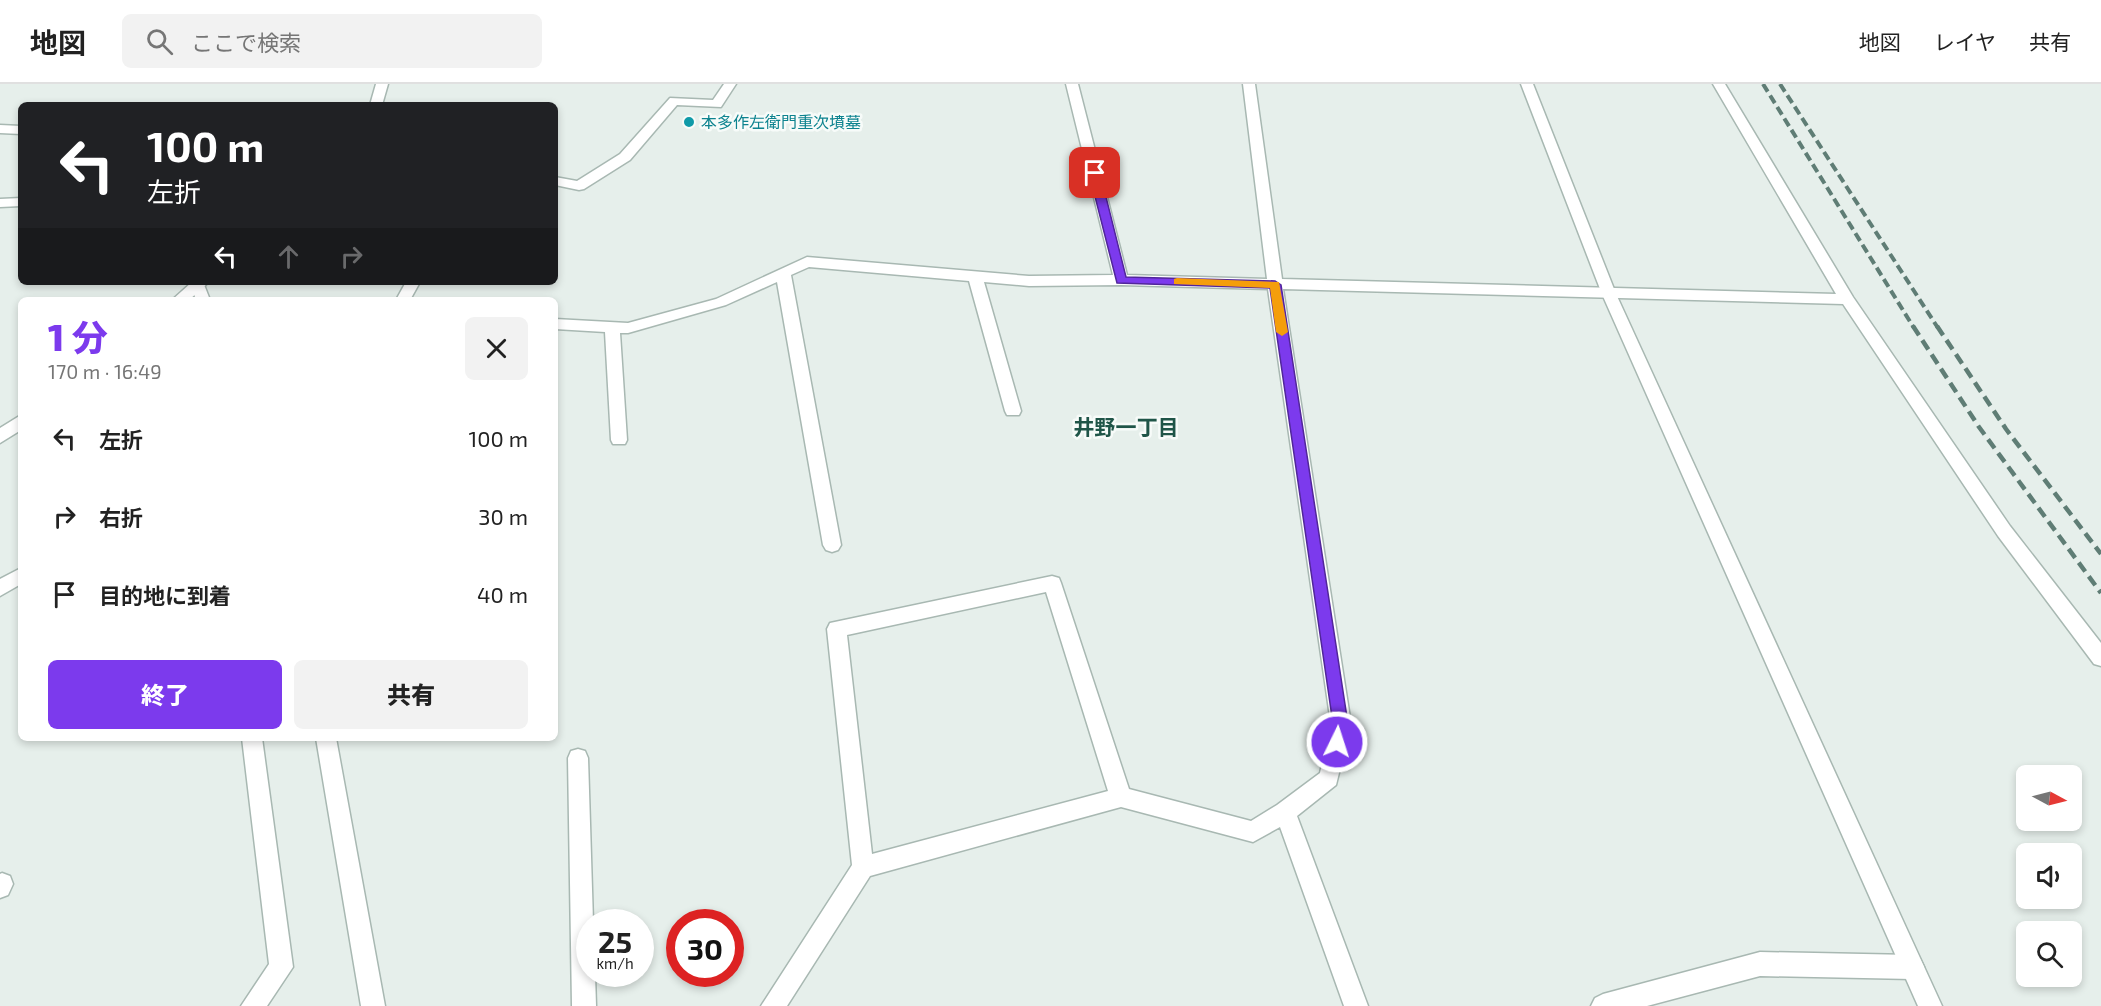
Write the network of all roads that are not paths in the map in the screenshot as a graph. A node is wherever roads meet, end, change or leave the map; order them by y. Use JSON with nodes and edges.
{"nodes":[{"id":1,"x":382,"y":84,"type":"edge"},
{"id":2,"x":730,"y":84,"type":"edge"},
{"id":3,"x":1072,"y":84,"type":"edge"},
{"id":4,"x":1248,"y":84,"type":"edge"},
{"id":5,"x":1527,"y":84,"type":"edge"},
{"id":6,"x":1719,"y":84,"type":"edge"},
{"id":7,"x":377,"y":102,"type":"edge"},
{"id":8,"x":0,"y":129,"type":"edge"},
{"id":9,"x":18,"y":130,"type":"edge"},
{"id":10,"x":558,"y":182,"type":"edge"},
{"id":11,"x":18,"y":202,"type":"edge"},
{"id":12,"x":0,"y":203,"type":"edge"},
{"id":13,"x":783,"y":273,"type":"junction"},
{"id":14,"x":975,"y":277,"type":"junction"},
{"id":15,"x":1121,"y":280,"type":"junction"},
{"id":16,"x":1275,"y":285,"type":"junction"},
{"id":17,"x":201,"y":289,"type":"edge"},
{"id":18,"x":1609,"y":294,"type":"junction"},
{"id":19,"x":185,"y":297,"type":"edge"},
{"id":20,"x":1847,"y":299,"type":"junction"},
{"id":21,"x":558,"y":324,"type":"edge"},
{"id":22,"x":612,"y":327,"type":"junction"},
{"id":23,"x":1013,"y":411,"type":"dead end"},
{"id":24,"x":18,"y":423,"type":"edge"},
{"id":25,"x":0,"y":437,"type":"edge"},
{"id":26,"x":619,"y":440,"type":"dead end"},
{"id":27,"x":832,"y":545,"type":"dead end"},
{"id":28,"x":18,"y":577,"type":"edge"},
{"id":29,"x":0,"y":588,"type":"edge"},
{"id":30,"x":2101,"y":658,"type":"edge"},
{"id":31,"x":252,"y":741,"type":"edge"},
{"id":32,"x":327,"y":741,"type":"edge"},
{"id":33,"x":578,"y":758,"type":"dead end"},
{"id":34,"x":1121,"y":797,"type":"junction"},
{"id":35,"x":1285,"y":812,"type":"junction"},
{"id":36,"x":863,"y":867,"type":"junction"},
{"id":37,"x":1912,"y":967,"type":"junction"},
{"id":38,"x":253,"y":1006,"type":"edge"},
{"id":39,"x":373,"y":1006,"type":"edge"},
{"id":40,"x":584,"y":1006,"type":"edge"},
{"id":41,"x":774,"y":1006,"type":"edge"},
{"id":42,"x":1356,"y":1006,"type":"edge"},
{"id":43,"x":1603,"y":1006,"type":"edge"},
{"id":44,"x":1930,"y":1006,"type":"edge"}],
"edges":[{"from":1,"to":7,"type":"street"},
{"from":2,"to":10,"type":"street"},
{"from":3,"to":15,"type":"street"},
{"from":4,"to":16,"type":"street"},
{"from":5,"to":18,"type":"street"},
{"from":6,"to":20,"type":"street"},
{"from":8,"to":9,"type":"street"},
{"from":11,"to":12,"type":"street"},
{"from":13,"to":14,"type":"street"},
{"from":13,"to":22,"type":"street"},
{"from":13,"to":27,"type":"street"},
{"from":14,"to":15,"type":"street"},
{"from":14,"to":23,"type":"street"},
{"from":15,"to":16,"type":"street"},
{"from":16,"to":18,"type":"street"},
{"from":16,"to":35,"type":"street"},
{"from":17,"to":19,"type":"street"},
{"from":18,"to":20,"type":"street"},
{"from":18,"to":37,"type":"street"},
{"from":20,"to":30,"type":"street"},
{"from":21,"to":22,"type":"street"},
{"from":22,"to":26,"type":"street"},
{"from":24,"to":25,"type":"street"},
{"from":28,"to":29,"type":"street"},
{"from":31,"to":38,"type":"street"},
{"from":32,"to":39,"type":"street"},
{"from":33,"to":40,"type":"street"},
{"from":34,"to":35,"type":"street"},
{"from":34,"to":36,"type":"street"},
{"from":34,"to":36,"type":"street"},
{"from":35,"to":42,"type":"street"},
{"from":36,"to":41,"type":"street"},
{"from":37,"to":43,"type":"street"},
{"from":37,"to":44,"type":"street"}]}
